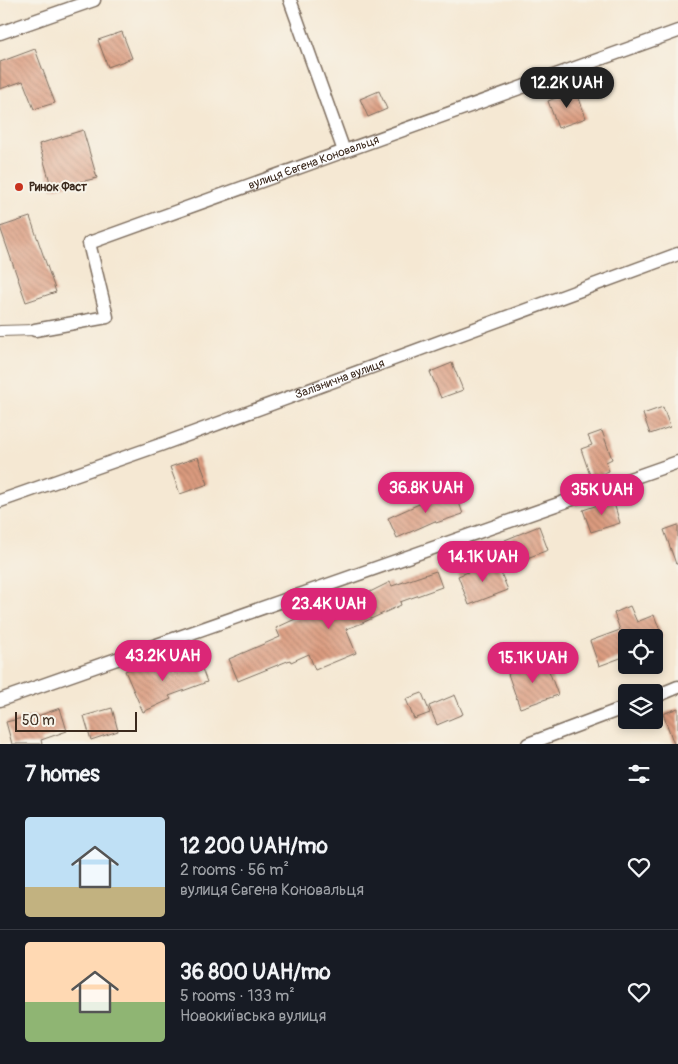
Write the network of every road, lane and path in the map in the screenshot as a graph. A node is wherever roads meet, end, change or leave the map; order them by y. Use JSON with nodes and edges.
{"nodes":[{"id":1,"x":94,"y":0,"type":"edge"},
{"id":2,"x":290,"y":0,"type":"edge"},
{"id":3,"x":678,"y":31,"type":"edge"},
{"id":4,"x":0,"y":33,"type":"edge"},
{"id":5,"x":344,"y":151,"type":"junction"},
{"id":6,"x":678,"y":254,"type":"edge"},
{"id":7,"x":35,"y":330,"type":"joint"},
{"id":8,"x":0,"y":331,"type":"edge"},
{"id":9,"x":678,"y":462,"type":"edge"},
{"id":10,"x":0,"y":501,"type":"edge"},
{"id":11,"x":678,"y":688,"type":"edge"},
{"id":12,"x":663,"y":694,"type":"edge"},
{"id":13,"x":0,"y":700,"type":"edge"},
{"id":14,"x":618,"y":710,"type":"edge"},
{"id":15,"x":528,"y":744,"type":"edge"}],
"edges":[{"from":1,"to":4,"type":"street"},
{"from":2,"to":5,"type":"street"},
{"from":3,"to":5,"type":"street","name":"вулиця Євгена Коновальця"},
{"from":5,"to":7,"type":"street","name":"вулиця Євгена Коновальця"},
{"from":6,"to":10,"type":"street","name":"Залізнична вулиця"},
{"from":7,"to":8,"type":"street"},
{"from":9,"to":13,"type":"street"},
{"from":11,"to":12,"type":"street"},
{"from":14,"to":15,"type":"street"}]}
